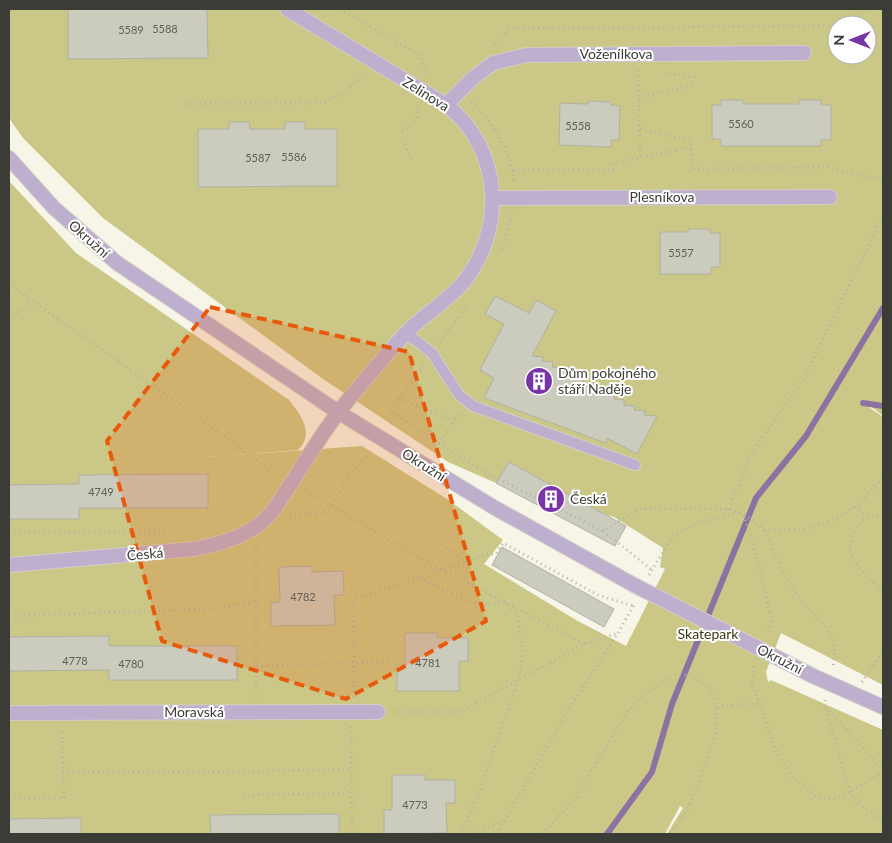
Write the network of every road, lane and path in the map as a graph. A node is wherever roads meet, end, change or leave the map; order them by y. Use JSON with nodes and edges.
{"nodes":[{"id":1,"x":287,"y":9,"type":"edge"},
{"id":2,"x":340,"y":9,"type":"edge"},
{"id":3,"x":866,"y":9,"type":"edge"},
{"id":4,"x":492,"y":48,"type":"dead end"},
{"id":5,"x":804,"y":53,"type":"dead end"},
{"id":6,"x":648,"y":70,"type":"dead end"},
{"id":7,"x":657,"y":71,"type":"dead end"},
{"id":8,"x":433,"y":75,"type":"dead end"},
{"id":9,"x":369,"y":76,"type":"dead end"},
{"id":10,"x":460,"y":91,"type":"junction"},
{"id":11,"x":638,"y":98,"type":"junction"},
{"id":12,"x":412,"y":100,"type":"dead end"},
{"id":13,"x":184,"y":104,"type":"dead end"},
{"id":14,"x":446,"y":105,"type":"junction"},
{"id":15,"x":640,"y":129,"type":"junction"},
{"id":16,"x":402,"y":131,"type":"dead end"},
{"id":17,"x":403,"y":140,"type":"dead end"},
{"id":18,"x":693,"y":147,"type":"junction"},
{"id":19,"x":9,"y":158,"type":"edge"},
{"id":20,"x":640,"y":158,"type":"junction"},
{"id":21,"x":412,"y":161,"type":"dead end"},
{"id":22,"x":513,"y":170,"type":"junction"},
{"id":23,"x":883,"y":179,"type":"edge"},
{"id":24,"x":830,"y":197,"type":"dead end"},
{"id":25,"x":493,"y":198,"type":"junction"},
{"id":26,"x":515,"y":198,"type":"junction"},
{"id":27,"x":883,"y":216,"type":"edge"},
{"id":28,"x":501,"y":251,"type":"dead end"},
{"id":29,"x":9,"y":282,"type":"edge"},
{"id":30,"x":32,"y":301,"type":"junction"},
{"id":31,"x":469,"y":302,"type":"dead end"},
{"id":32,"x":9,"y":320,"type":"edge"},
{"id":33,"x":406,"y":333,"type":"junction"},
{"id":34,"x":432,"y":352,"type":"junction"},
{"id":35,"x":398,"y":398,"type":"junction"},
{"id":36,"x":469,"y":402,"type":"junction"},
{"id":37,"x":338,"y":412,"type":"junction"},
{"id":38,"x":395,"y":415,"type":"junction"},
{"id":39,"x":455,"y":421,"type":"junction"},
{"id":40,"x":390,"y":423,"type":"dead end"},
{"id":41,"x":438,"y":444,"type":"junction"},
{"id":42,"x":369,"y":454,"type":"dead end"},
{"id":43,"x":635,"y":465,"type":"dead end"},
{"id":44,"x":275,"y":475,"type":"junction"},
{"id":45,"x":883,"y":478,"type":"edge"},
{"id":46,"x":275,"y":482,"type":"dead end"},
{"id":47,"x":292,"y":482,"type":"junction"},
{"id":48,"x":330,"y":507,"type":"junction"},
{"id":49,"x":855,"y":507,"type":"junction"},
{"id":50,"x":728,"y":509,"type":"junction"},
{"id":51,"x":742,"y":513,"type":"junction"},
{"id":52,"x":883,"y":514,"type":"edge"},
{"id":53,"x":867,"y":516,"type":"junction"},
{"id":54,"x":286,"y":520,"type":"dead end"},
{"id":55,"x":766,"y":530,"type":"junction"},
{"id":56,"x":603,"y":531,"type":"junction"},
{"id":57,"x":9,"y":533,"type":"edge"},
{"id":58,"x":173,"y":533,"type":"dead end"},
{"id":59,"x":261,"y":543,"type":"dead end"},
{"id":60,"x":442,"y":544,"type":"dead end"},
{"id":61,"x":466,"y":562,"type":"junction"},
{"id":62,"x":9,"y":565,"type":"edge"},
{"id":63,"x":442,"y":570,"type":"junction"},
{"id":64,"x":652,"y":570,"type":"junction"},
{"id":65,"x":648,"y":577,"type":"dead end"},
{"id":66,"x":420,"y":578,"type":"junction"},
{"id":67,"x":636,"y":592,"type":"junction"},
{"id":68,"x":883,"y":595,"type":"edge"},
{"id":69,"x":255,"y":602,"type":"junction"},
{"id":70,"x":506,"y":602,"type":"junction"},
{"id":71,"x":634,"y":606,"type":"junction"},
{"id":72,"x":9,"y":616,"type":"edge"},
{"id":73,"x":618,"y":633,"type":"junction"},
{"id":74,"x":765,"y":639,"type":"dead end"},
{"id":75,"x":585,"y":644,"type":"junction"},
{"id":76,"x":883,"y":651,"type":"edge"},
{"id":77,"x":391,"y":662,"type":"dead end"},
{"id":78,"x":756,"y":663,"type":"dead end"},
{"id":79,"x":354,"y":664,"type":"junction"},
{"id":80,"x":257,"y":666,"type":"junction"},
{"id":81,"x":519,"y":680,"type":"junction"},
{"id":82,"x":830,"y":685,"type":"junction"},
{"id":83,"x":852,"y":694,"type":"junction"},
{"id":84,"x":760,"y":703,"type":"junction"},
{"id":85,"x":824,"y":704,"type":"junction"},
{"id":86,"x":717,"y":707,"type":"junction"},
{"id":87,"x":883,"y":707,"type":"edge"},
{"id":88,"x":354,"y":711,"type":"junction"},
{"id":89,"x":62,"y":712,"type":"junction"},
{"id":90,"x":256,"y":712,"type":"junction"},
{"id":91,"x":378,"y":712,"type":"joint"},
{"id":92,"x":9,"y":713,"type":"edge"},
{"id":93,"x":352,"y":770,"type":"junction"},
{"id":94,"x":883,"y":771,"type":"edge"},
{"id":95,"x":64,"y":773,"type":"junction"},
{"id":96,"x":352,"y":791,"type":"junction"},
{"id":97,"x":850,"y":792,"type":"junction"},
{"id":98,"x":243,"y":795,"type":"dead end"},
{"id":99,"x":9,"y":798,"type":"edge"},
{"id":100,"x":506,"y":818,"type":"junction"},
{"id":101,"x":883,"y":818,"type":"edge"},
{"id":102,"x":669,"y":833,"type":"edge"},
{"id":103,"x":352,"y":834,"type":"edge"},
{"id":104,"x":460,"y":834,"type":"edge"},
{"id":105,"x":475,"y":834,"type":"edge"},
{"id":106,"x":497,"y":834,"type":"edge"},
{"id":107,"x":542,"y":834,"type":"edge"}],
"edges":[{"from":1,"to":14,"type":"street","name":"Zelinova"},
{"from":2,"to":8,"type":"path"},
{"from":3,"to":4,"type":"path"},
{"from":5,"to":10,"type":"street","name":"Voženílkova"},
{"from":6,"to":11,"type":"path"},
{"from":7,"to":11,"type":"path"},
{"from":9,"to":13,"type":"path"},
{"from":10,"to":14,"type":"street","name":"Voženílkova"},
{"from":10,"to":22,"type":"path"},
{"from":11,"to":15,"type":"path"},
{"from":12,"to":16,"type":"path"},
{"from":14,"to":25,"type":"street","name":"Zelinova"},
{"from":15,"to":18,"type":"path"},
{"from":15,"to":20,"type":"path"},
{"from":17,"to":21,"type":"path"},
{"from":18,"to":20,"type":"path"},
{"from":18,"to":23,"type":"path"},
{"from":19,"to":37,"type":"street","name":"Okružní"},
{"from":20,"to":22,"type":"path"},
{"from":22,"to":26,"type":"path"},
{"from":24,"to":26,"type":"street","name":"Plesníkova"},
{"from":25,"to":26,"type":"street","name":"Plesníkova"},
{"from":25,"to":33,"type":"street","name":"Zelinova"},
{"from":26,"to":28,"type":"path"},
{"from":27,"to":50,"type":"path"},
{"from":29,"to":30,"type":"path"},
{"from":30,"to":32,"type":"path"},
{"from":30,"to":44,"type":"path"},
{"from":31,"to":34,"type":"path"},
{"from":33,"to":34,"type":"lane"},
{"from":33,"to":37,"type":"street","name":"Zelinova"},
{"from":34,"to":35,"type":"path"},
{"from":34,"to":36,"type":"lane"},
{"from":35,"to":38,"type":"path"},
{"from":35,"to":39,"type":"path"},
{"from":36,"to":39,"type":"path"},
{"from":36,"to":43,"type":"lane"},
{"from":37,"to":47,"type":"street","name":"Česká"},
{"from":37,"to":67,"type":"street","name":"Okružní"},
{"from":38,"to":40,"type":"path"},
{"from":38,"to":41,"type":"path"},
{"from":39,"to":41,"type":"path"},
{"from":41,"to":56,"type":"path"},
{"from":42,"to":48,"type":"path"},
{"from":44,"to":46,"type":"path"},
{"from":44,"to":47,"type":"path"},
{"from":45,"to":49,"type":"path"},
{"from":47,"to":48,"type":"path"},
{"from":47,"to":62,"type":"street","name":"Česká"},
{"from":48,"to":54,"type":"path"},
{"from":48,"to":63,"type":"path"},
{"from":49,"to":53,"type":"path"},
{"from":49,"to":55,"type":"path"},
{"from":50,"to":51,"type":"path"},
{"from":50,"to":56,"type":"path"},
{"from":51,"to":55,"type":"path"},
{"from":51,"to":64,"type":"path"},
{"from":51,"to":74,"type":"path"},
{"from":52,"to":53,"type":"path"},
{"from":53,"to":68,"type":"path"},
{"from":55,"to":82,"type":"path"},
{"from":56,"to":64,"type":"path"},
{"from":57,"to":58,"type":"path"},
{"from":59,"to":69,"type":"path"},
{"from":60,"to":61,"type":"path"},
{"from":61,"to":63,"type":"path"},
{"from":61,"to":71,"type":"path"},
{"from":63,"to":66,"type":"path"},
{"from":63,"to":70,"type":"path"},
{"from":64,"to":65,"type":"path"},
{"from":66,"to":70,"type":"path"},
{"from":66,"to":79,"type":"path"},
{"from":67,"to":71,"type":"path"},
{"from":67,"to":82,"type":"street","name":"Okružní","bridge":true},
{"from":69,"to":72,"type":"path"},
{"from":69,"to":80,"type":"path"},
{"from":70,"to":75,"type":"path"},
{"from":70,"to":81,"type":"path"},
{"from":71,"to":73,"type":"path"},
{"from":73,"to":75,"type":"path"},
{"from":73,"to":100,"type":"path"},
{"from":75,"to":81,"type":"path"},
{"from":76,"to":83,"type":"path"},
{"from":77,"to":79,"type":"path"},
{"from":78,"to":84,"type":"path"},
{"from":79,"to":80,"type":"path"},
{"from":79,"to":88,"type":"path"},
{"from":80,"to":90,"type":"path"},
{"from":81,"to":91,"type":"path"},
{"from":81,"to":104,"type":"path"},
{"from":82,"to":83,"type":"street","name":"Okružní"},
{"from":82,"to":85,"type":"path"},
{"from":83,"to":87,"type":"street","name":"Okružní"},
{"from":84,"to":86,"type":"path"},
{"from":84,"to":97,"type":"path"},
{"from":85,"to":94,"type":"path"},
{"from":85,"to":97,"type":"path"},
{"from":86,"to":102,"type":"path"},
{"from":86,"to":107,"type":"path"},
{"from":88,"to":90,"type":"street","name":"Moravská"},
{"from":88,"to":91,"type":"street","name":"Moravská"},
{"from":88,"to":93,"type":"path"},
{"from":89,"to":90,"type":"street","name":"Moravská"},
{"from":89,"to":92,"type":"street","name":"Moravská"},
{"from":89,"to":95,"type":"path"},
{"from":93,"to":95,"type":"path"},
{"from":93,"to":96,"type":"path"},
{"from":94,"to":97,"type":"path"},
{"from":95,"to":99,"type":"path"},
{"from":96,"to":98,"type":"path"},
{"from":96,"to":103,"type":"path"},
{"from":97,"to":101,"type":"path"},
{"from":100,"to":105,"type":"path"},
{"from":100,"to":106,"type":"path"}]}
